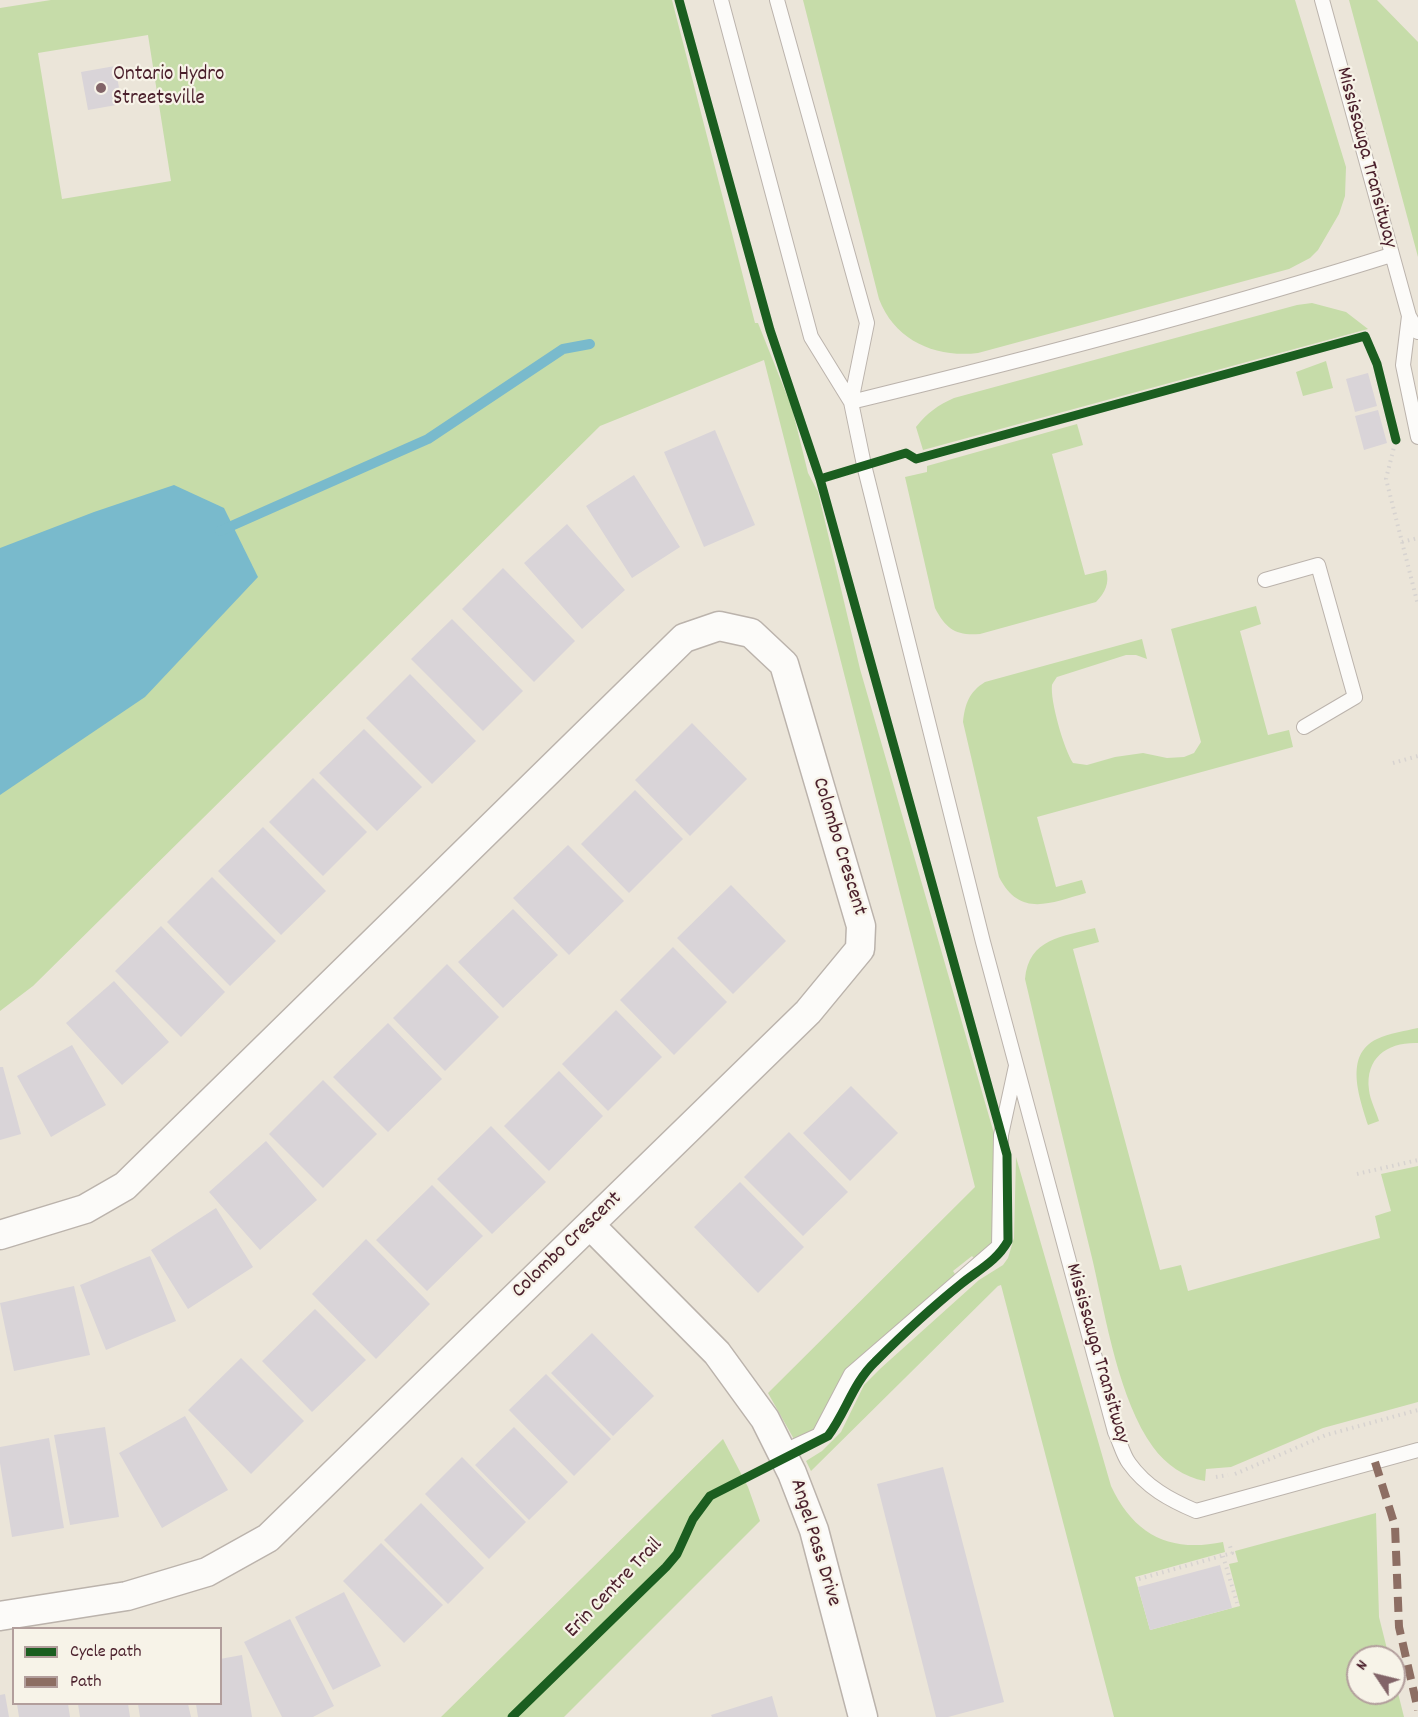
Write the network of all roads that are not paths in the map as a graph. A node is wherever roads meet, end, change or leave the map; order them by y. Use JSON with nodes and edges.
{"nodes":[{"id":1,"x":721,"y":0,"type":"edge"},
{"id":2,"x":777,"y":0,"type":"edge"},
{"id":3,"x":1322,"y":0,"type":"edge"},
{"id":4,"x":1392,"y":255,"type":"junction"},
{"id":5,"x":1409,"y":316,"type":"junction"},
{"id":6,"x":1418,"y":332,"type":"edge"},
{"id":7,"x":850,"y":402,"type":"junction"},
{"id":8,"x":1418,"y":437,"type":"edge"},
{"id":9,"x":1265,"y":580,"type":"dead end"},
{"id":10,"x":1304,"y":727,"type":"dead end"},
{"id":11,"x":1016,"y":1064,"type":"junction"},
{"id":12,"x":590,"y":1225,"type":"junction"},
{"id":13,"x":0,"y":1235,"type":"edge"},
{"id":14,"x":1418,"y":1450,"type":"edge"},
{"id":15,"x":782,"y":1452,"type":"junction"},
{"id":16,"x":0,"y":1616,"type":"edge"},
{"id":17,"x":863,"y":1717,"type":"edge"}],
"edges":[{"from":1,"to":7,"type":"lane"},
{"from":2,"to":7,"type":"lane"},
{"from":3,"to":4,"type":"lane","name":"Mississauga Transitway"},
{"from":4,"to":5,"type":"lane","name":"Mississauga Transitway"},
{"from":4,"to":7,"type":"lane"},
{"from":5,"to":6,"type":"lane","name":"Mississauga Transitway"},
{"from":5,"to":8,"type":"lane","name":"Mississauga Transitway"},
{"from":7,"to":11,"type":"lane","name":"Mississauga Transitway"},
{"from":9,"to":10,"type":"lane"},
{"from":11,"to":14,"type":"lane","name":"Mississauga Transitway"},
{"from":11,"to":15,"type":"lane"},
{"from":12,"to":13,"type":"street","name":"Colombo Crescent"},
{"from":12,"to":15,"type":"street","name":"Angel Pass Drive"},
{"from":12,"to":16,"type":"street","name":"Colombo Crescent"},
{"from":15,"to":17,"type":"street","name":"Angel Pass Drive"}]}
